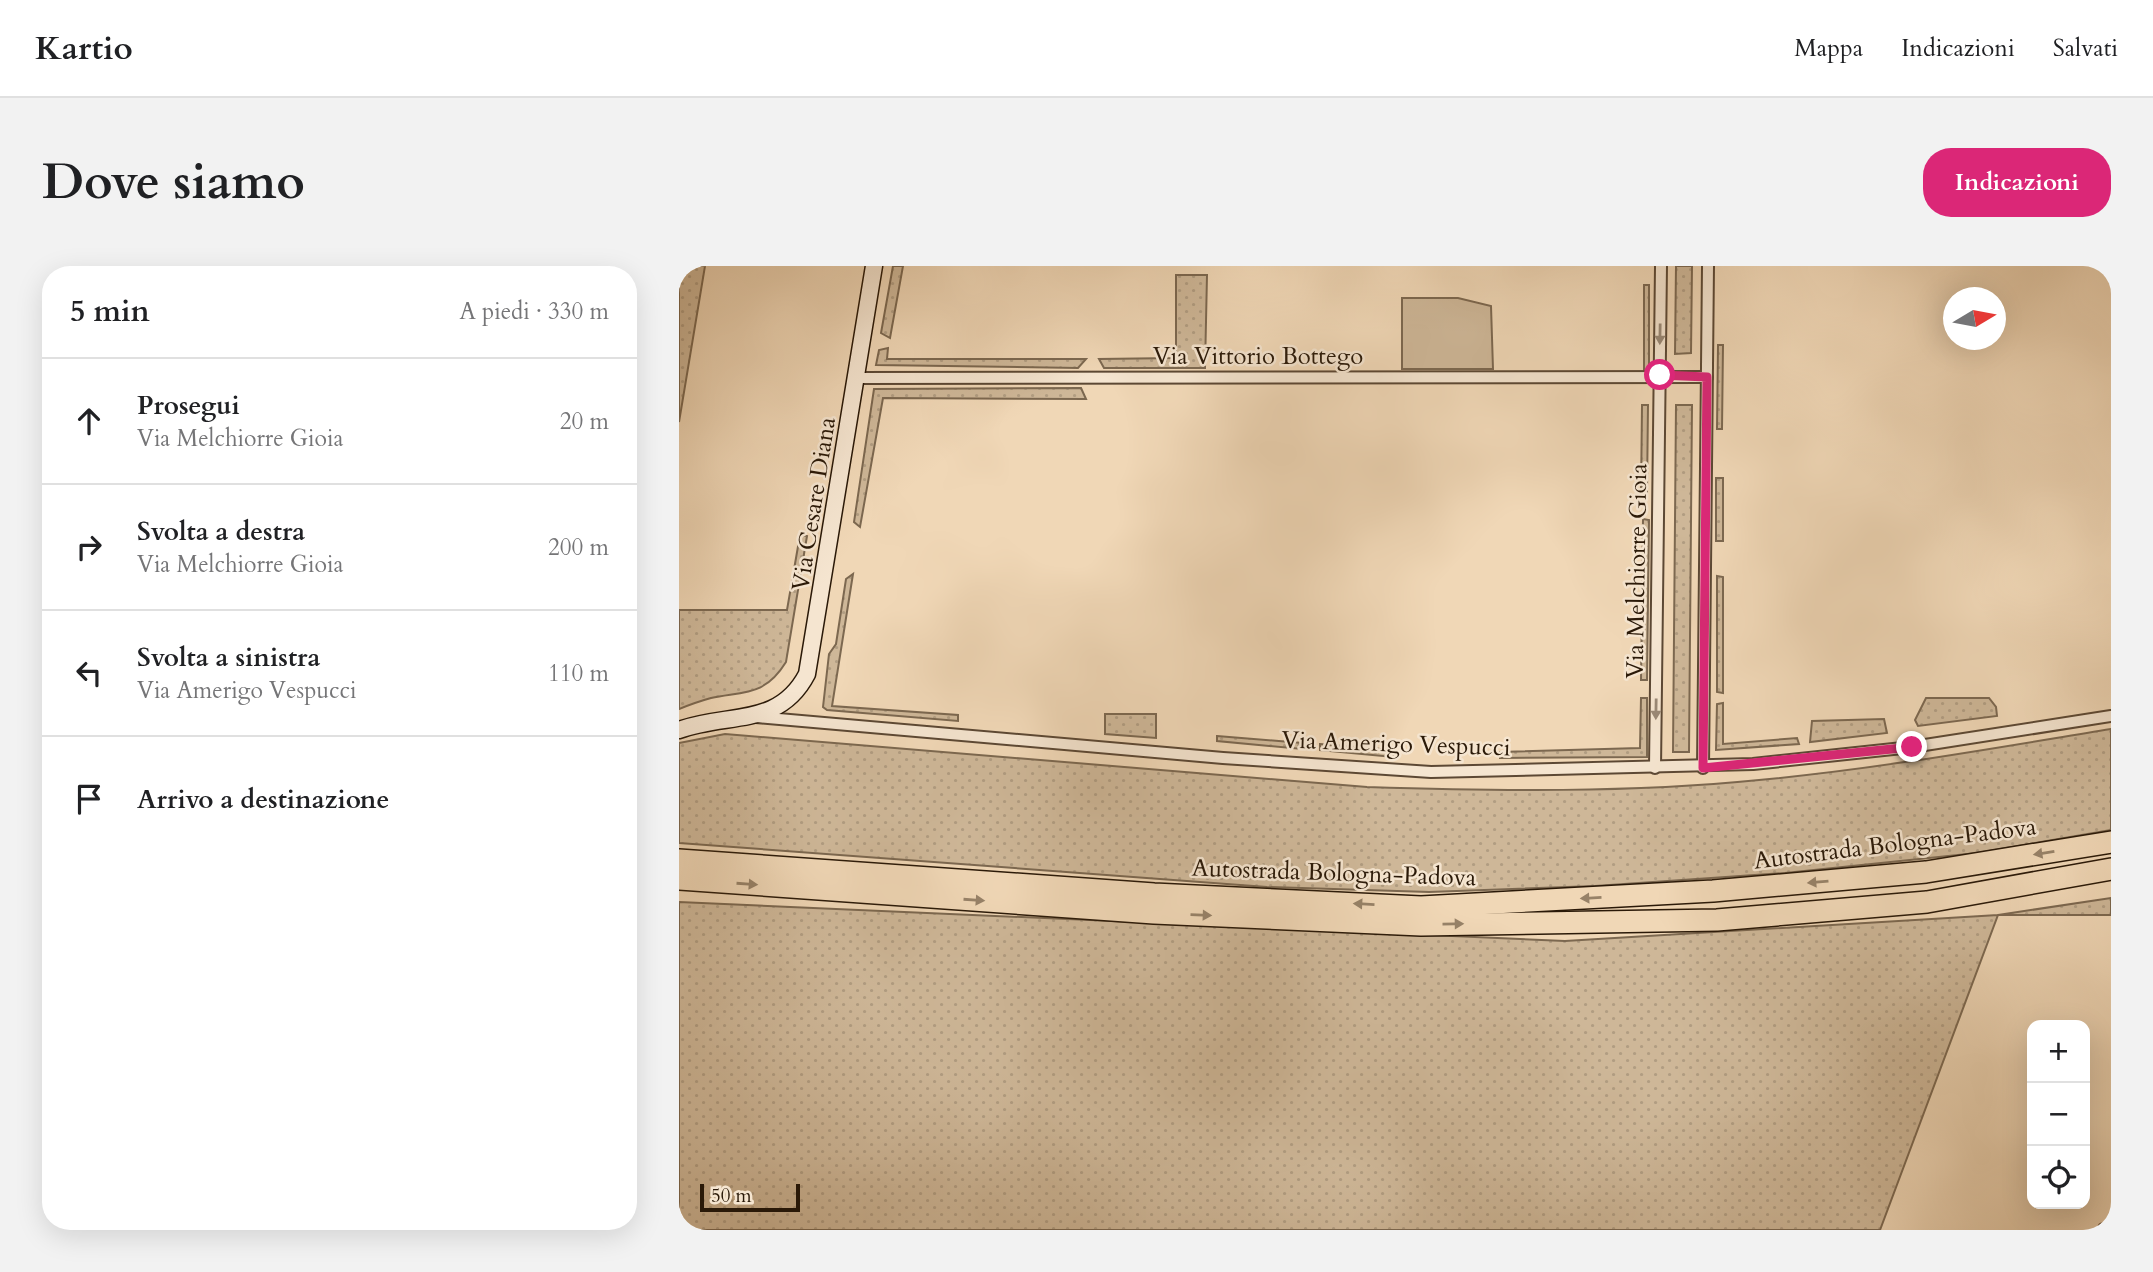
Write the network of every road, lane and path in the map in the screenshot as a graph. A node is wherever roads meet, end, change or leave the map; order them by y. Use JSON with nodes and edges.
{"nodes":[{"id":1,"x":874,"y":266,"type":"edge"},
{"id":2,"x":1661,"y":266,"type":"edge"},
{"id":3,"x":1708,"y":266,"type":"edge"},
{"id":4,"x":1660,"y":375,"type":"junction"},
{"id":5,"x":1707,"y":377,"type":"junction"},
{"id":6,"x":857,"y":378,"type":"junction"},
{"id":7,"x":750,"y":716,"type":"junction"},
{"id":8,"x":2111,"y":716,"type":"edge"},
{"id":9,"x":679,"y":730,"type":"edge"},
{"id":10,"x":1655,"y":768,"type":"junction"},
{"id":11,"x":1703,"y":768,"type":"junction"},
{"id":12,"x":2111,"y":842,"type":"edge"},
{"id":13,"x":679,"y":860,"type":"edge"},
{"id":14,"x":2111,"y":869,"type":"edge"},
{"id":15,"x":679,"y":879,"type":"edge"},
{"id":16,"x":2102,"y":1227,"type":"dead end"},
{"id":17,"x":2109,"y":1230,"type":"edge"}],
"edges":[{"from":1,"to":6,"type":"main road","name":"Via Cesare Diana"},
{"from":2,"to":4,"type":"street","name":"Via Melchiorre Gioia","one_way":true},
{"from":3,"to":5,"type":"street"},
{"from":4,"to":5,"type":"street"},
{"from":4,"to":6,"type":"street","name":"Via Vittorio Bottego"},
{"from":4,"to":10,"type":"street","name":"Via Melchiorre Gioia","one_way":true},
{"from":5,"to":11,"type":"street"},
{"from":6,"to":7,"type":"main road","name":"Via Cesare Diana"},
{"from":7,"to":9,"type":"main road","name":"Via Amerigo Vespucci"},
{"from":7,"to":10,"type":"street","name":"Via Amerigo Vespucci"},
{"from":8,"to":11,"type":"street","name":"Via Amerigo Vespucci"},
{"from":10,"to":11,"type":"street","name":"Via Amerigo Vespucci"},
{"from":12,"to":13,"type":"highway","name":"Autostrada Bologna-Padova","one_way":true},
{"from":15,"to":14,"type":"highway","name":"Autostrada Bologna-Padova","one_way":true},
{"from":16,"to":17,"type":"lane"}]}
